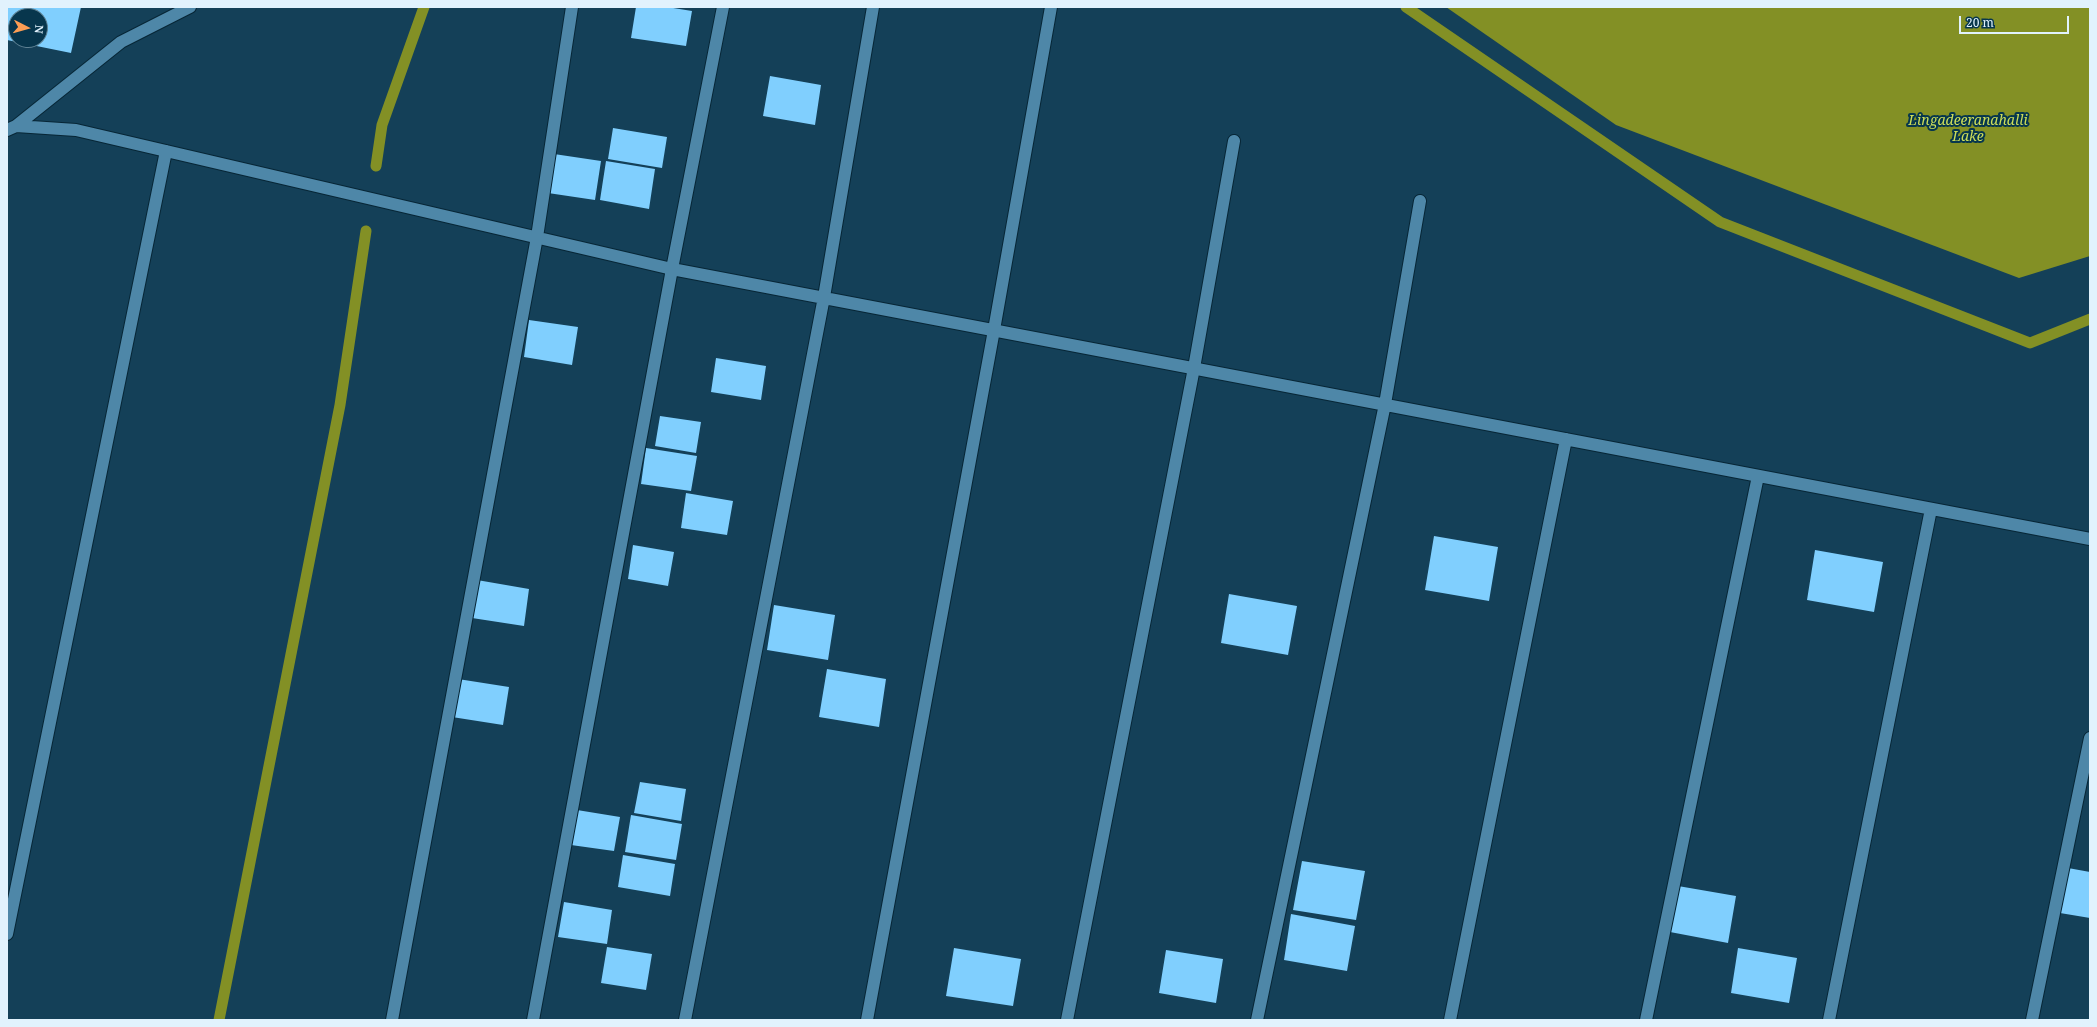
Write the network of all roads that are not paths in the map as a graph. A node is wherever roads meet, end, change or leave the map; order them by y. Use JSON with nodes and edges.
{"nodes":[{"id":1,"x":190,"y":7,"type":"edge"},
{"id":2,"x":572,"y":7,"type":"edge"},
{"id":3,"x":722,"y":7,"type":"edge"},
{"id":4,"x":873,"y":7,"type":"edge"},
{"id":5,"x":1051,"y":7,"type":"edge"},
{"id":6,"x":11,"y":128,"type":"edge"},
{"id":7,"x":1234,"y":141,"type":"dead end"},
{"id":8,"x":166,"y":151,"type":"junction"},
{"id":9,"x":1420,"y":201,"type":"dead end"},
{"id":10,"x":537,"y":237,"type":"junction"},
{"id":11,"x":672,"y":269,"type":"junction"},
{"id":12,"x":824,"y":297,"type":"junction"},
{"id":13,"x":994,"y":330,"type":"junction"},
{"id":14,"x":1194,"y":368,"type":"junction"},
{"id":15,"x":1386,"y":404,"type":"junction"},
{"id":16,"x":1566,"y":439,"type":"junction"},
{"id":17,"x":1758,"y":476,"type":"junction"},
{"id":18,"x":1931,"y":509,"type":"junction"},
{"id":19,"x":2090,"y":539,"type":"edge"},
{"id":20,"x":2090,"y":738,"type":"edge"},
{"id":21,"x":7,"y":934,"type":"edge"},
{"id":22,"x":392,"y":1020,"type":"edge"},
{"id":23,"x":533,"y":1020,"type":"edge"},
{"id":24,"x":685,"y":1020,"type":"edge"},
{"id":25,"x":867,"y":1020,"type":"edge"},
{"id":26,"x":1067,"y":1020,"type":"edge"},
{"id":27,"x":1257,"y":1020,"type":"edge"},
{"id":28,"x":1450,"y":1020,"type":"edge"},
{"id":29,"x":1646,"y":1020,"type":"edge"},
{"id":30,"x":1829,"y":1020,"type":"edge"},
{"id":31,"x":2032,"y":1020,"type":"edge"}],
"edges":[{"from":1,"to":6,"type":"street"},
{"from":2,"to":10,"type":"street"},
{"from":3,"to":11,"type":"street"},
{"from":4,"to":12,"type":"street"},
{"from":5,"to":13,"type":"street"},
{"from":6,"to":8,"type":"street"},
{"from":7,"to":14,"type":"street"},
{"from":8,"to":10,"type":"street"},
{"from":8,"to":21,"type":"street"},
{"from":9,"to":15,"type":"street"},
{"from":10,"to":11,"type":"street"},
{"from":10,"to":22,"type":"street"},
{"from":11,"to":12,"type":"street"},
{"from":11,"to":23,"type":"street"},
{"from":12,"to":13,"type":"street"},
{"from":12,"to":24,"type":"street"},
{"from":13,"to":14,"type":"street"},
{"from":13,"to":25,"type":"street"},
{"from":14,"to":15,"type":"street"},
{"from":14,"to":26,"type":"street"},
{"from":15,"to":16,"type":"street"},
{"from":15,"to":27,"type":"street"},
{"from":16,"to":17,"type":"street"},
{"from":16,"to":28,"type":"street"},
{"from":17,"to":18,"type":"street"},
{"from":17,"to":29,"type":"street"},
{"from":18,"to":19,"type":"street"},
{"from":18,"to":30,"type":"street"},
{"from":20,"to":31,"type":"street"}]}
